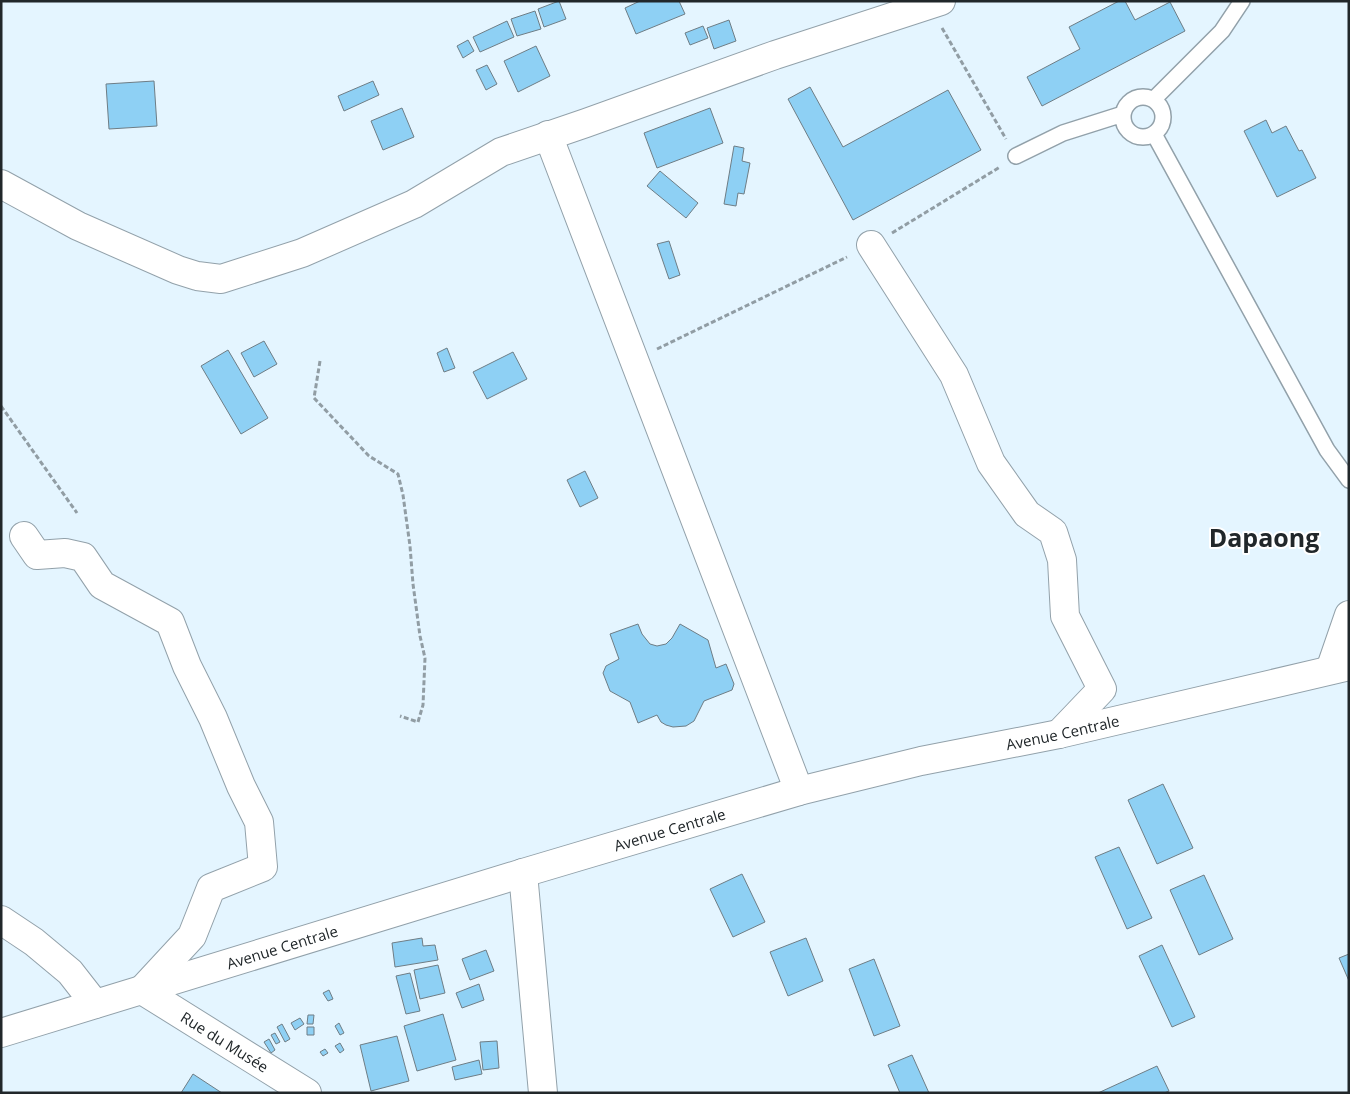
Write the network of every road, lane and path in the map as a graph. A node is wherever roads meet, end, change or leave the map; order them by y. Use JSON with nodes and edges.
{"nodes":[{"id":1,"x":1242,"y":1,"type":"edge"},
{"id":2,"x":935,"y":3,"type":"edge"},
{"id":3,"x":1154,"y":99,"type":"junction"},
{"id":4,"x":1123,"y":114,"type":"junction"},
{"id":5,"x":1154,"y":134,"type":"junction"},
{"id":6,"x":548,"y":135,"type":"junction"},
{"id":7,"x":1016,"y":156,"type":"junction"},
{"id":8,"x":1,"y":184,"type":"edge"},
{"id":9,"x":871,"y":246,"type":"junction"},
{"id":10,"x":635,"y":360,"type":"junction"},
{"id":11,"x":320,"y":361,"type":"dead end"},
{"id":12,"x":1,"y":406,"type":"edge"},
{"id":13,"x":1349,"y":480,"type":"edge"},
{"id":14,"x":77,"y":513,"type":"dead end"},
{"id":15,"x":24,"y":536,"type":"dead end"},
{"id":16,"x":1349,"y":615,"type":"edge"},
{"id":17,"x":1340,"y":668,"type":"edge"},
{"id":18,"x":400,"y":716,"type":"dead end"},
{"id":19,"x":1059,"y":734,"type":"junction"},
{"id":20,"x":800,"y":791,"type":"junction"},
{"id":21,"x":523,"y":873,"type":"junction"},
{"id":22,"x":1,"y":920,"type":"edge"},
{"id":23,"x":142,"y":990,"type":"junction"},
{"id":24,"x":94,"y":1004,"type":"junction"},
{"id":25,"x":1,"y":1033,"type":"edge"},
{"id":26,"x":307,"y":1093,"type":"edge"},
{"id":27,"x":543,"y":1093,"type":"edge"}],
"edges":[{"from":1,"to":3,"type":"lane"},
{"from":2,"to":6,"type":"street"},
{"from":2,"to":7,"type":"path"},
{"from":3,"to":4,"type":"lane"},
{"from":3,"to":5,"type":"lane"},
{"from":4,"to":5,"type":"lane"},
{"from":4,"to":7,"type":"lane"},
{"from":5,"to":13,"type":"lane"},
{"from":6,"to":8,"type":"street"},
{"from":6,"to":10,"type":"street"},
{"from":7,"to":9,"type":"path"},
{"from":9,"to":10,"type":"path"},
{"from":9,"to":19,"type":"street"},
{"from":10,"to":20,"type":"street"},
{"from":11,"to":18,"type":"path"},
{"from":12,"to":14,"type":"path"},
{"from":15,"to":23,"type":"street"},
{"from":16,"to":17,"type":"street"},
{"from":17,"to":19,"type":"street","name":"Avenue Centrale"},
{"from":19,"to":20,"type":"street","name":"Avenue Centrale"},
{"from":20,"to":21,"type":"street","name":"Avenue Centrale"},
{"from":21,"to":23,"type":"street","name":"Avenue Centrale"},
{"from":21,"to":27,"type":"street"},
{"from":22,"to":24,"type":"street"},
{"from":23,"to":24,"type":"street","name":"Avenue Centrale"},
{"from":23,"to":26,"type":"street","name":"Rue du Musée"},
{"from":24,"to":25,"type":"street","name":"Avenue Centrale"}]}
